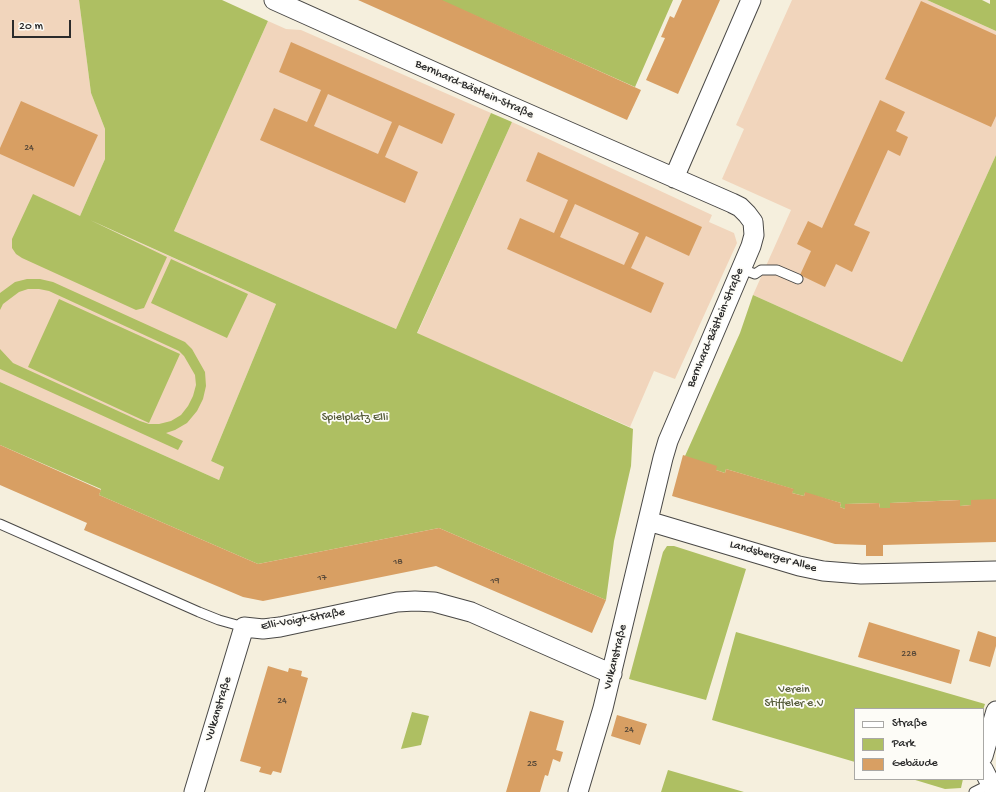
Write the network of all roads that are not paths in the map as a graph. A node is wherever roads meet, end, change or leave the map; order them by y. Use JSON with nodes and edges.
{"nodes":[{"id":1,"x":274,"y":0,"type":"edge"},
{"id":2,"x":751,"y":0,"type":"edge"},
{"id":3,"x":674,"y":178,"type":"junction"},
{"id":4,"x":742,"y":269,"type":"junction"},
{"id":5,"x":798,"y":279,"type":"dead end"},
{"id":6,"x":648,"y":521,"type":"junction"},
{"id":7,"x":0,"y":524,"type":"edge"},
{"id":8,"x":996,"y":572,"type":"edge"},
{"id":9,"x":244,"y":627,"type":"junction"},
{"id":10,"x":612,"y":674,"type":"junction"},
{"id":11,"x":996,"y":711,"type":"edge"},
{"id":12,"x":984,"y":753,"type":"edge"},
{"id":13,"x":194,"y":792,"type":"edge"},
{"id":14,"x":578,"y":792,"type":"edge"}],
"edges":[{"from":1,"to":3,"type":"street","name":"Bernhard-Bästlein-Straße"},
{"from":2,"to":3,"type":"street"},
{"from":3,"to":4,"type":"street","name":"Bernhard-Bästlein-Straße"},
{"from":4,"to":5,"type":"lane"},
{"from":4,"to":6,"type":"street","name":"Bernhard-Bästlein-Straße"},
{"from":6,"to":8,"type":"street","name":"Landsberger Allee"},
{"from":6,"to":10,"type":"street","name":"Vulkanstraße"},
{"from":7,"to":9,"type":"lane","name":"Elli-Voigt-Straße"},
{"from":9,"to":10,"type":"street","name":"Elli-Voigt-Straße"},
{"from":9,"to":13,"type":"street","name":"Vulkanstraße"},
{"from":10,"to":14,"type":"street","name":"Vulkanstraße"},
{"from":11,"to":12,"type":"street"}]}
